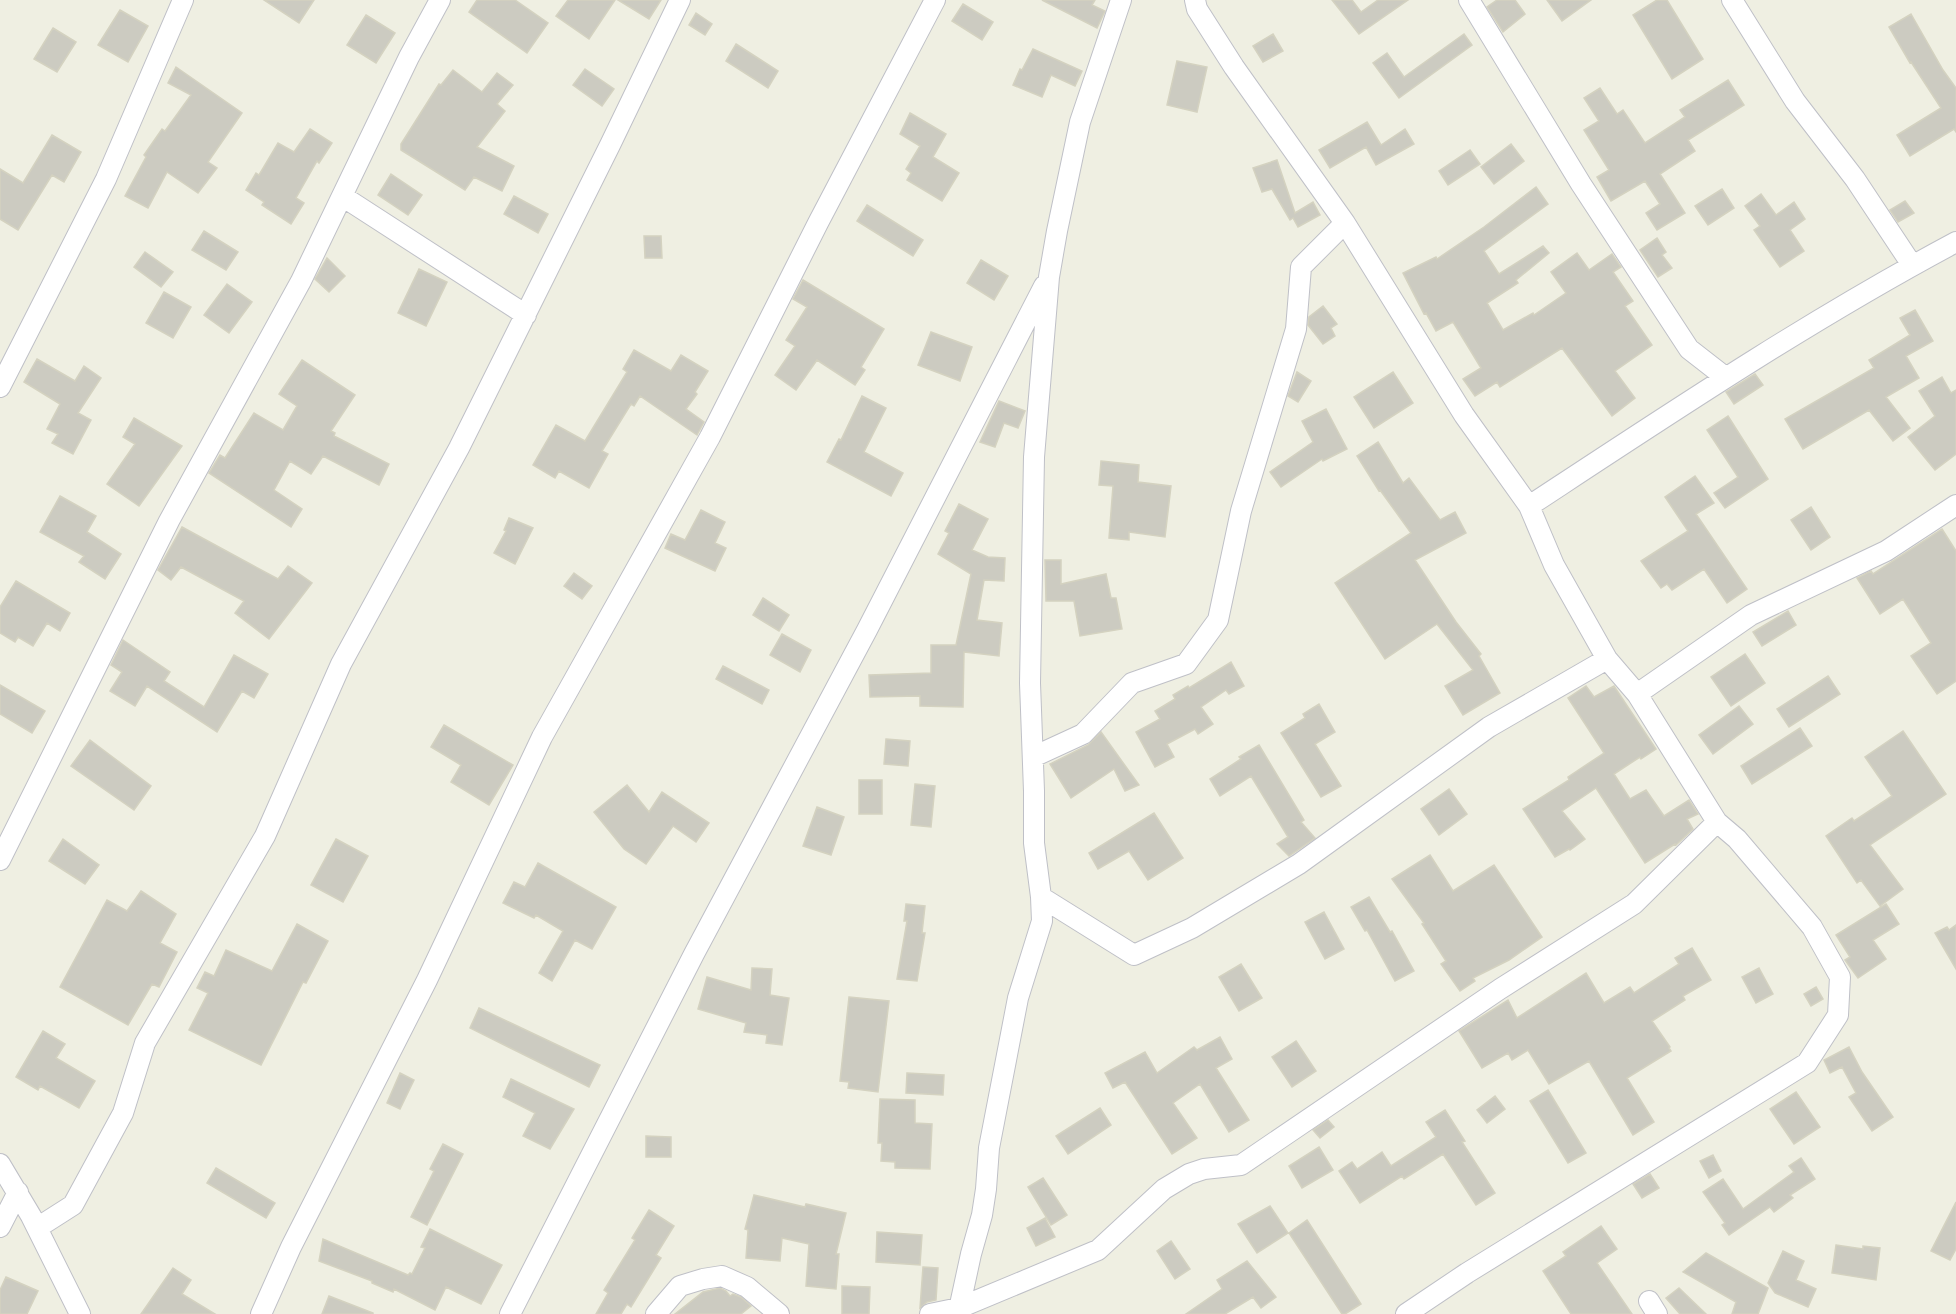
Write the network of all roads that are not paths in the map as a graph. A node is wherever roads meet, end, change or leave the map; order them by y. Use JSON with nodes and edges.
{"nodes":[{"id":1,"x":183,"y":0,"type":"edge"},
{"id":2,"x":441,"y":0,"type":"edge"},
{"id":3,"x":680,"y":0,"type":"edge"},
{"id":4,"x":935,"y":0,"type":"edge"},
{"id":5,"x":1121,"y":0,"type":"edge"},
{"id":6,"x":1195,"y":0,"type":"edge"},
{"id":7,"x":1469,"y":0,"type":"edge"},
{"id":8,"x":1732,"y":0,"type":"edge"},
{"id":9,"x":342,"y":196,"type":"junction"},
{"id":10,"x":1345,"y":223,"type":"junction"},
{"id":11,"x":1956,"y":242,"type":"edge"},
{"id":12,"x":1912,"y":265,"type":"junction"},
{"id":13,"x":1049,"y":277,"type":"junction"},
{"id":14,"x":526,"y":315,"type":"junction"},
{"id":15,"x":1725,"y":377,"type":"junction"},
{"id":16,"x":0,"y":387,"type":"edge"},
{"id":17,"x":1956,"y":505,"type":"edge"},
{"id":18,"x":1529,"y":507,"type":"junction"},
{"id":19,"x":1607,"y":659,"type":"junction"},
{"id":20,"x":1637,"y":694,"type":"junction"},
{"id":21,"x":1033,"y":757,"type":"junction"},
{"id":22,"x":1717,"y":822,"type":"junction"},
{"id":23,"x":0,"y":860,"type":"edge"},
{"id":24,"x":1041,"y":897,"type":"junction"},
{"id":25,"x":0,"y":1164,"type":"edge"},
{"id":26,"x":18,"y":1192,"type":"junction"},
{"id":27,"x":0,"y":1227,"type":"edge"},
{"id":28,"x":37,"y":1228,"type":"junction"},
{"id":29,"x":959,"y":1311,"type":"edge"},
{"id":30,"x":80,"y":1314,"type":"edge"},
{"id":31,"x":261,"y":1314,"type":"edge"},
{"id":32,"x":510,"y":1314,"type":"edge"},
{"id":33,"x":657,"y":1314,"type":"edge"},
{"id":34,"x":779,"y":1314,"type":"edge"},
{"id":35,"x":930,"y":1314,"type":"edge"},
{"id":36,"x":1406,"y":1314,"type":"edge"}],
"edges":[{"from":1,"to":16,"type":"street"},
{"from":2,"to":9,"type":"street"},
{"from":3,"to":14,"type":"street"},
{"from":4,"to":31,"type":"street"},
{"from":5,"to":13,"type":"street"},
{"from":6,"to":10,"type":"street"},
{"from":7,"to":15,"type":"street"},
{"from":8,"to":12,"type":"street"},
{"from":9,"to":14,"type":"street"},
{"from":9,"to":23,"type":"street"},
{"from":10,"to":18,"type":"street"},
{"from":10,"to":21,"type":"street"},
{"from":11,"to":12,"type":"street"},
{"from":12,"to":15,"type":"street"},
{"from":13,"to":21,"type":"street"},
{"from":13,"to":32,"type":"street"},
{"from":14,"to":28,"type":"street"},
{"from":15,"to":18,"type":"street"},
{"from":17,"to":20,"type":"street"},
{"from":18,"to":19,"type":"street"},
{"from":19,"to":20,"type":"street"},
{"from":19,"to":24,"type":"street"},
{"from":20,"to":22,"type":"street"},
{"from":21,"to":24,"type":"street"},
{"from":22,"to":29,"type":"street"},
{"from":22,"to":36,"type":"street"},
{"from":24,"to":29,"type":"street"},
{"from":25,"to":26,"type":"street"},
{"from":26,"to":27,"type":"street"},
{"from":26,"to":28,"type":"street"},
{"from":28,"to":30,"type":"street"},
{"from":29,"to":35,"type":"street"},
{"from":33,"to":34,"type":"street"}]}
